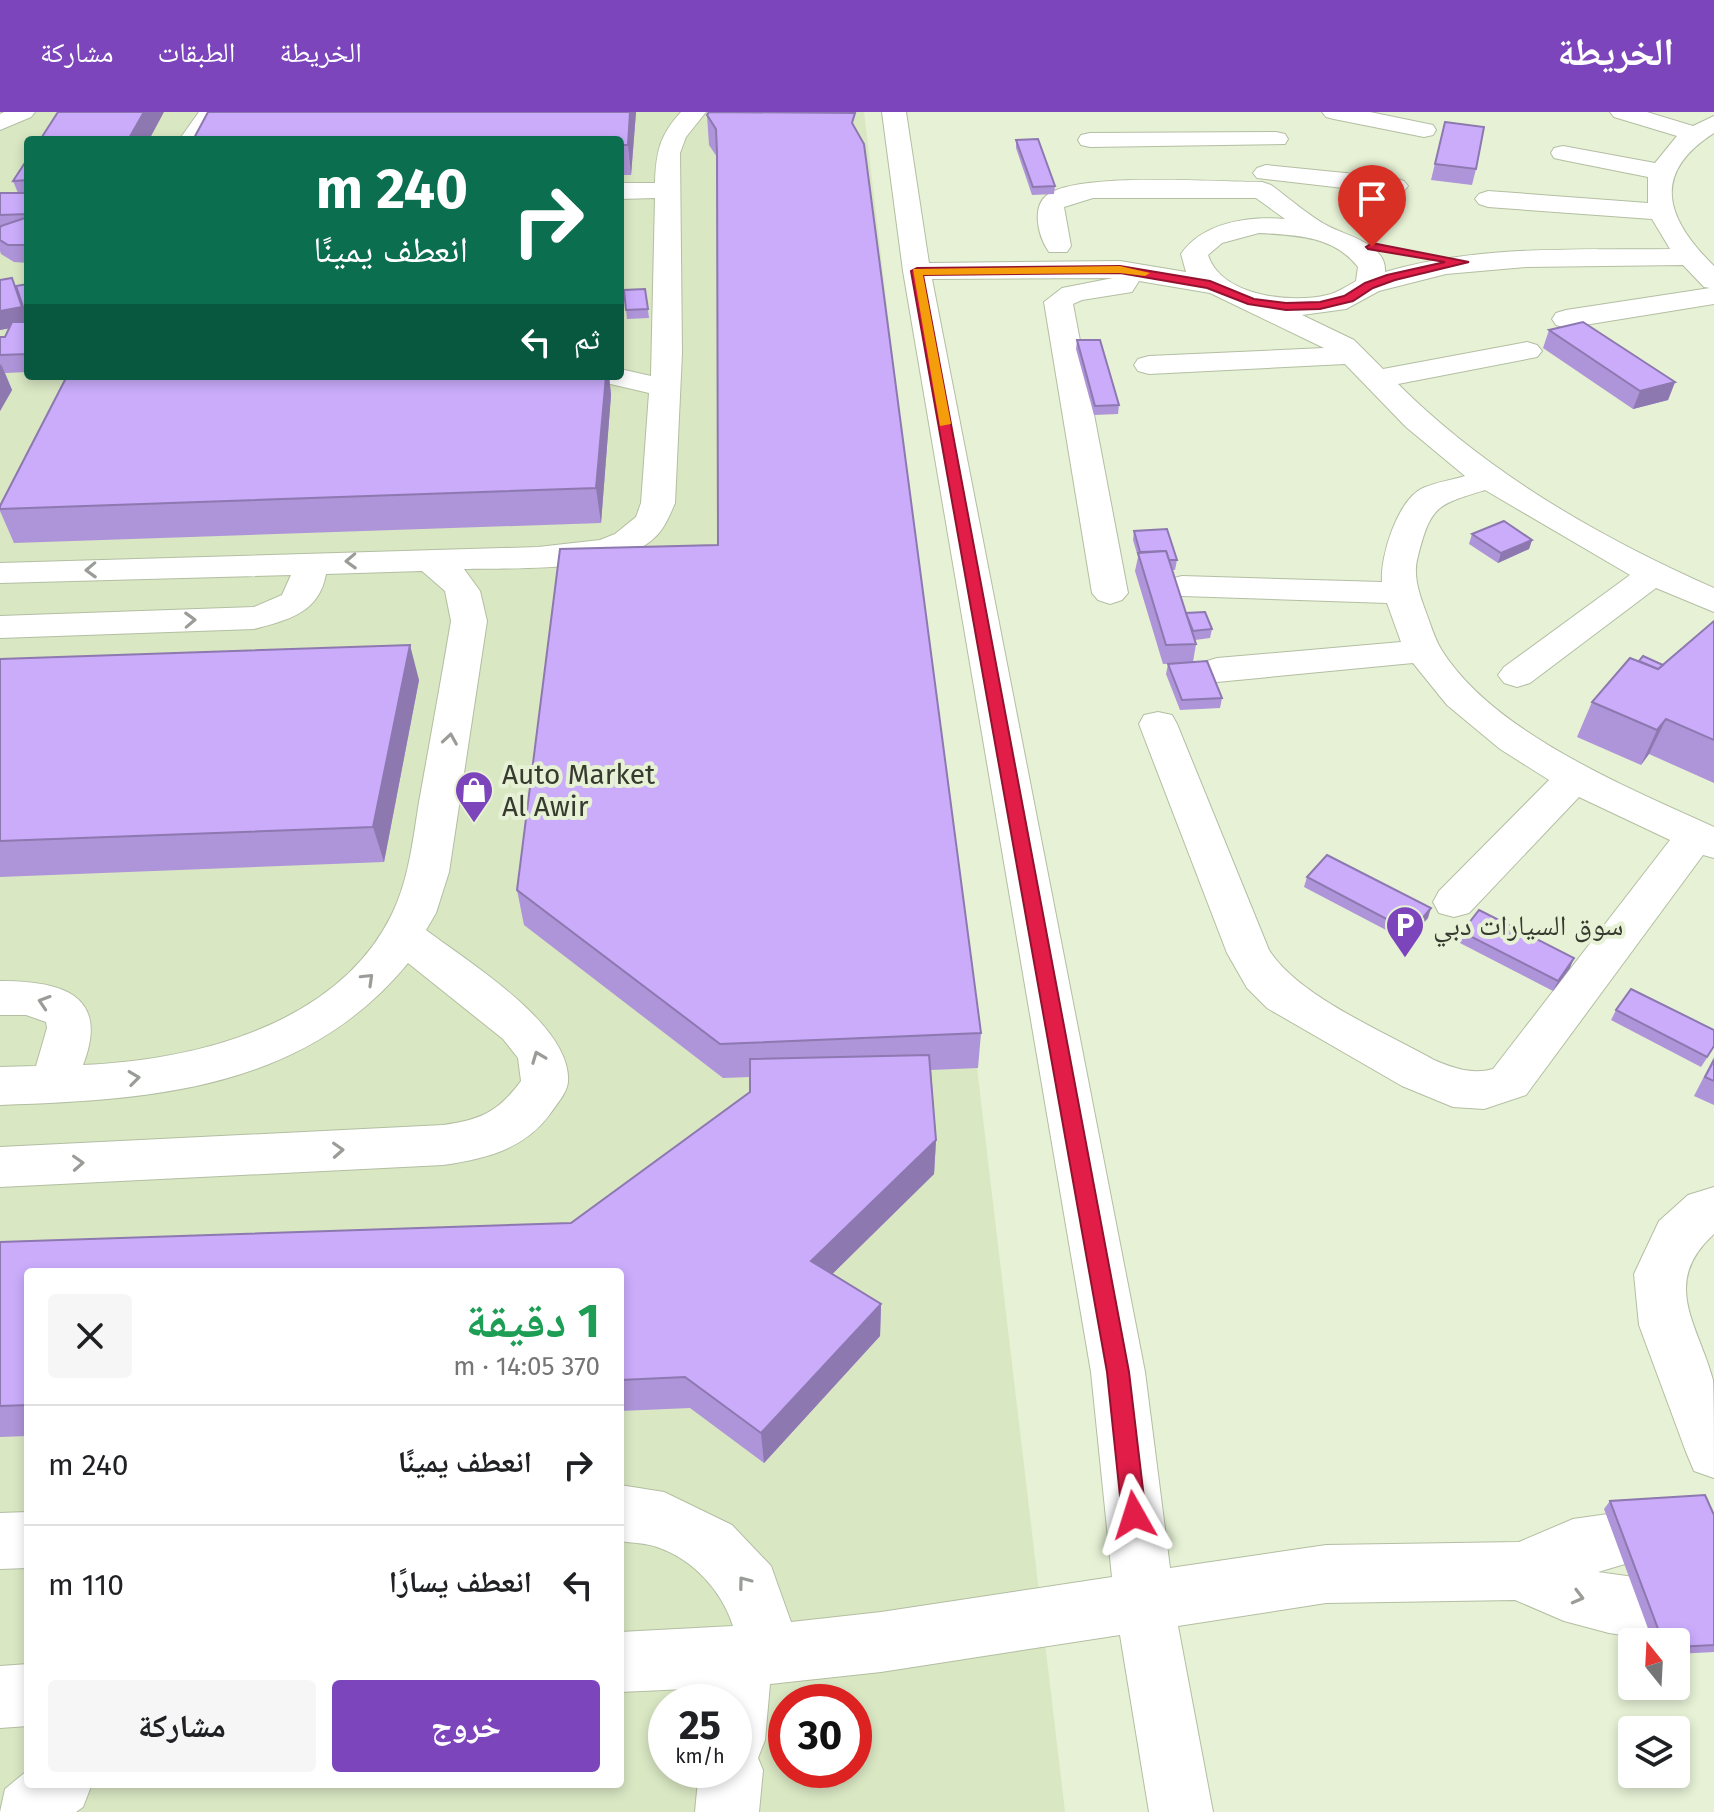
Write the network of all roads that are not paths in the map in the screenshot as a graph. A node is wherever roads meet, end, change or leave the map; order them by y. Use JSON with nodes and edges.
{"nodes":[{"id":1,"x":23,"y":112,"type":"edge"},
{"id":2,"x":184,"y":112,"type":"edge"},
{"id":3,"x":211,"y":112,"type":"edge"},
{"id":4,"x":694,"y":112,"type":"edge"},
{"id":5,"x":894,"y":112,"type":"edge"},
{"id":6,"x":1334,"y":112,"type":"edge"},
{"id":7,"x":1622,"y":112,"type":"edge"},
{"id":8,"x":0,"y":123,"type":"edge"},
{"id":9,"x":1708,"y":128,"type":"edge"},
{"id":10,"x":1424,"y":130,"type":"dead end"},
{"id":11,"x":177,"y":136,"type":"edge"},
{"id":12,"x":194,"y":136,"type":"edge"},
{"id":13,"x":1090,"y":140,"type":"dead end"},
{"id":14,"x":1563,"y":153,"type":"dead end"},
{"id":15,"x":1662,"y":172,"type":"junction"},
{"id":16,"x":1264,"y":181,"type":"junction"},
{"id":17,"x":1395,"y":186,"type":"dead end"},
{"id":18,"x":624,"y":191,"type":"edge"},
{"id":19,"x":666,"y":196,"type":"junction"},
{"id":20,"x":1488,"y":199,"type":"dead end"},
{"id":21,"x":624,"y":201,"type":"edge"},
{"id":22,"x":1666,"y":223,"type":"junction"},
{"id":23,"x":1231,"y":229,"type":"junction"},
{"id":24,"x":1332,"y":236,"type":"junction"},
{"id":25,"x":1694,"y":245,"type":"junction"},
{"id":26,"x":1058,"y":246,"type":"dead end"},
{"id":27,"x":1195,"y":251,"type":"junction"},
{"id":28,"x":1463,"y":262,"type":"junction"},
{"id":29,"x":1120,"y":269,"type":"junction"},
{"id":30,"x":917,"y":271,"type":"junction"},
{"id":31,"x":1714,"y":281,"type":"edge"},
{"id":32,"x":1210,"y":285,"type":"junction"},
{"id":33,"x":1359,"y":292,"type":"junction"},
{"id":34,"x":1714,"y":296,"type":"edge"},
{"id":35,"x":1252,"y":302,"type":"junction"},
{"id":36,"x":1566,"y":319,"type":"dead end"},
{"id":37,"x":1348,"y":351,"type":"junction"},
{"id":38,"x":1527,"y":351,"type":"dead end"},
{"id":39,"x":667,"y":353,"type":"junction"},
{"id":40,"x":624,"y":358,"type":"edge"},
{"id":41,"x":1149,"y":365,"type":"dead end"},
{"id":42,"x":624,"y":379,"type":"edge"},
{"id":43,"x":1376,"y":379,"type":"junction"},
{"id":44,"x":665,"y":388,"type":"junction"},
{"id":45,"x":1489,"y":479,"type":"junction"},
{"id":46,"x":538,"y":557,"type":"junction"},
{"id":47,"x":428,"y":559,"type":"junction"},
{"id":48,"x":310,"y":563,"type":"junction"},
{"id":49,"x":0,"y":573,"type":"edge"},
{"id":50,"x":1653,"y":574,"type":"junction"},
{"id":51,"x":1182,"y":586,"type":"dead end"},
{"id":52,"x":1110,"y":593,"type":"dead end"},
{"id":53,"x":1401,"y":593,"type":"junction"},
{"id":54,"x":1714,"y":601,"type":"edge"},
{"id":55,"x":469,"y":621,"type":"junction"},
{"id":56,"x":0,"y":627,"type":"edge"},
{"id":57,"x":1423,"y":651,"type":"junction"},
{"id":58,"x":1217,"y":670,"type":"dead end"},
{"id":59,"x":1517,"y":675,"type":"dead end"},
{"id":60,"x":1158,"y":724,"type":"dead end"},
{"id":61,"x":1574,"y":778,"type":"junction"},
{"id":62,"x":1705,"y":841,"type":"edge"},
{"id":63,"x":1454,"y":902,"type":"dead end"},
{"id":64,"x":405,"y":937,"type":"junction"},
{"id":65,"x":0,"y":998,"type":"edge"},
{"id":66,"x":51,"y":1084,"type":"junction"},
{"id":67,"x":0,"y":1086,"type":"edge"},
{"id":68,"x":0,"y":1167,"type":"edge"},
{"id":69,"x":1714,"y":1208,"type":"edge"},
{"id":70,"x":1714,"y":1452,"type":"edge"},
{"id":71,"x":624,"y":1514,"type":"edge"},
{"id":72,"x":24,"y":1540,"type":"edge"},
{"id":73,"x":0,"y":1541,"type":"edge"},
{"id":74,"x":1615,"y":1541,"type":"dead end"},
{"id":75,"x":1521,"y":1571,"type":"junction"},
{"id":76,"x":1144,"y":1600,"type":"junction"},
{"id":77,"x":1641,"y":1608,"type":"edge"},
{"id":78,"x":757,"y":1655,"type":"junction"},
{"id":79,"x":624,"y":1662,"type":"edge"},
{"id":80,"x":749,"y":1684,"type":"edge"},
{"id":81,"x":24,"y":1695,"type":"edge"},
{"id":82,"x":0,"y":1697,"type":"edge"},
{"id":83,"x":55,"y":1788,"type":"edge"},
{"id":84,"x":729,"y":1788,"type":"edge"},
{"id":85,"x":28,"y":1812,"type":"edge"},
{"id":86,"x":727,"y":1812,"type":"edge"},
{"id":87,"x":1181,"y":1812,"type":"edge"}],
"edges":[{"from":1,"to":8,"type":"street"},
{"from":2,"to":11,"type":"street"},
{"from":3,"to":12,"type":"street"},
{"from":4,"to":19,"type":"street"},
{"from":5,"to":30,"type":"street"},
{"from":6,"to":10,"type":"street"},
{"from":7,"to":9,"type":"street"},
{"from":9,"to":15,"type":"street"},
{"from":13,"to":16,"type":"street"},
{"from":14,"to":15,"type":"street"},
{"from":15,"to":22,"type":"street"},
{"from":16,"to":17,"type":"street"},
{"from":16,"to":23,"type":"street"},
{"from":16,"to":24,"type":"street"},
{"from":16,"to":26,"type":"street"},
{"from":18,"to":19,"type":"street"},
{"from":19,"to":21,"type":"street"},
{"from":19,"to":39,"type":"street"},
{"from":20,"to":22,"type":"street"},
{"from":22,"to":25,"type":"street"},
{"from":23,"to":24,"type":"street"},
{"from":23,"to":27,"type":"street"},
{"from":24,"to":28,"type":"street"},
{"from":24,"to":33,"type":"street"},
{"from":25,"to":28,"type":"street"},
{"from":25,"to":31,"type":"street"},
{"from":27,"to":29,"type":"street"},
{"from":27,"to":32,"type":"street"},
{"from":28,"to":33,"type":"street"},
{"from":29,"to":30,"type":"street"},
{"from":29,"to":32,"type":"street"},
{"from":29,"to":52,"type":"street"},
{"from":30,"to":76,"type":"street"},
{"from":32,"to":35,"type":"street"},
{"from":33,"to":35,"type":"street"},
{"from":33,"to":37,"type":"street"},
{"from":34,"to":36,"type":"street"},
{"from":35,"to":37,"type":"street"},
{"from":37,"to":41,"type":"street"},
{"from":37,"to":43,"type":"street"},
{"from":38,"to":43,"type":"street"},
{"from":39,"to":40,"type":"street"},
{"from":39,"to":44,"type":"street"},
{"from":42,"to":44,"type":"street"},
{"from":43,"to":45,"type":"street"},
{"from":44,"to":46,"type":"street"},
{"from":45,"to":50,"type":"street"},
{"from":45,"to":53,"type":"street"},
{"from":46,"to":47,"type":"street"},
{"from":46,"to":55,"type":"street"},
{"from":47,"to":48,"type":"street","one_way":true},
{"from":47,"to":55,"type":"street"},
{"from":48,"to":49,"type":"street","one_way":true},
{"from":56,"to":48,"type":"street","one_way":true},
{"from":50,"to":54,"type":"street"},
{"from":50,"to":59,"type":"street"},
{"from":51,"to":53,"type":"street"},
{"from":53,"to":57,"type":"street"},
{"from":64,"to":55,"type":"street","one_way":true},
{"from":57,"to":58,"type":"street"},
{"from":57,"to":61,"type":"street"},
{"from":60,"to":62,"type":"street"},
{"from":61,"to":62,"type":"street"},
{"from":61,"to":63,"type":"street"},
{"from":66,"to":64,"type":"street","one_way":true},
{"from":68,"to":64,"type":"street","one_way":true},
{"from":66,"to":65,"type":"street","one_way":true},
{"from":66,"to":67,"type":"street"},
{"from":69,"to":70,"type":"street"},
{"from":78,"to":71,"type":"street","one_way":true},
{"from":72,"to":73,"type":"street"},
{"from":74,"to":75,"type":"street"},
{"from":75,"to":76,"type":"street"},
{"from":75,"to":77,"type":"street","one_way":true},
{"from":76,"to":78,"type":"street"},
{"from":76,"to":87,"type":"street"},
{"from":78,"to":79,"type":"street"},
{"from":78,"to":80,"type":"street"},
{"from":81,"to":82,"type":"street"},
{"from":83,"to":85,"type":"street"},
{"from":84,"to":86,"type":"street"}]}
